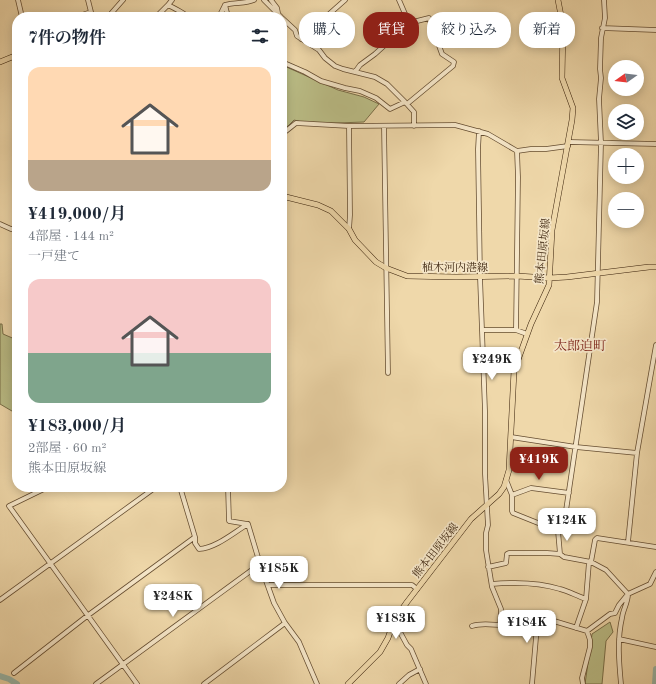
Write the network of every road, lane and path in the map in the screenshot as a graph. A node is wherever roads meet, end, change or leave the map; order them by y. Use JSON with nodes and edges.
{"nodes":[{"id":1,"x":18,"y":0,"type":"edge"},
{"id":2,"x":88,"y":0,"type":"edge"},
{"id":3,"x":123,"y":0,"type":"edge"},
{"id":4,"x":172,"y":0,"type":"edge"},
{"id":5,"x":253,"y":0,"type":"edge"},
{"id":6,"x":264,"y":0,"type":"edge"},
{"id":7,"x":271,"y":0,"type":"edge"},
{"id":8,"x":345,"y":0,"type":"edge"},
{"id":9,"x":399,"y":0,"type":"edge"},
{"id":10,"x":558,"y":0,"type":"edge"},
{"id":11,"x":604,"y":0,"type":"edge"},
{"id":12,"x":168,"y":5,"type":"junction"},
{"id":13,"x":225,"y":5,"type":"junction"},
{"id":14,"x":21,"y":12,"type":"edge"},
{"id":15,"x":91,"y":12,"type":"edge"},
{"id":16,"x":112,"y":12,"type":"edge"},
{"id":17,"x":161,"y":12,"type":"edge"},
{"id":18,"x":181,"y":12,"type":"edge"},
{"id":19,"x":222,"y":12,"type":"edge"},
{"id":20,"x":227,"y":12,"type":"edge"},
{"id":21,"x":276,"y":12,"type":"edge"},
{"id":22,"x":278,"y":12,"type":"edge"},
{"id":23,"x":331,"y":12,"type":"edge"},
{"id":24,"x":404,"y":12,"type":"edge"},
{"id":25,"x":419,"y":20,"type":"edge"},
{"id":26,"x":287,"y":23,"type":"edge"},
{"id":27,"x":602,"y":28,"type":"junction"},
{"id":28,"x":656,"y":30,"type":"edge"},
{"id":29,"x":299,"y":38,"type":"edge"},
{"id":30,"x":315,"y":48,"type":"edge"},
{"id":31,"x":382,"y":48,"type":"edge"},
{"id":32,"x":12,"y":58,"type":"edge"},
{"id":33,"x":0,"y":62,"type":"edge"},
{"id":34,"x":287,"y":64,"type":"edge"},
{"id":35,"x":355,"y":72,"type":"junction"},
{"id":36,"x":406,"y":103,"type":"junction"},
{"id":37,"x":350,"y":126,"type":"junction"},
{"id":38,"x":384,"y":126,"type":"junction"},
{"id":39,"x":414,"y":126,"type":"junction"},
{"id":40,"x":287,"y":130,"type":"edge"},
{"id":41,"x":479,"y":131,"type":"junction"},
{"id":42,"x":601,"y":143,"type":"junction"},
{"id":43,"x":569,"y":144,"type":"junction"},
{"id":44,"x":656,"y":144,"type":"edge"},
{"id":45,"x":517,"y":151,"type":"junction"},
{"id":46,"x":287,"y":197,"type":"edge"},
{"id":47,"x":0,"y":224,"type":"edge"},
{"id":48,"x":12,"y":229,"type":"edge"},
{"id":49,"x":349,"y":229,"type":"junction"},
{"id":50,"x":656,"y":267,"type":"edge"},
{"id":51,"x":386,"y":268,"type":"junction"},
{"id":52,"x":598,"y":273,"type":"junction"},
{"id":53,"x":480,"y":276,"type":"junction"},
{"id":54,"x":517,"y":276,"type":"junction"},
{"id":55,"x":549,"y":278,"type":"junction"},
{"id":56,"x":482,"y":330,"type":"junction"},
{"id":57,"x":516,"y":330,"type":"junction"},
{"id":58,"x":527,"y":334,"type":"junction"},
{"id":59,"x":656,"y":345,"type":"edge"},
{"id":60,"x":388,"y":373,"type":"dead end"},
{"id":61,"x":511,"y":437,"type":"junction"},
{"id":62,"x":576,"y":446,"type":"junction"},
{"id":63,"x":637,"y":453,"type":"junction"},
{"id":64,"x":506,"y":480,"type":"junction"},
{"id":65,"x":38,"y":492,"type":"edge"},
{"id":66,"x":149,"y":492,"type":"edge"},
{"id":67,"x":182,"y":492,"type":"edge"},
{"id":68,"x":228,"y":492,"type":"edge"},
{"id":69,"x":569,"y":493,"type":"junction"},
{"id":70,"x":512,"y":495,"type":"junction"},
{"id":71,"x":487,"y":504,"type":"junction"},
{"id":72,"x":248,"y":524,"type":"junction"},
{"id":73,"x":558,"y":531,"type":"junction"},
{"id":74,"x":195,"y":537,"type":"junction"},
{"id":75,"x":628,"y":542,"type":"junction"},
{"id":76,"x":656,"y":547,"type":"edge"},
{"id":77,"x":560,"y":554,"type":"junction"},
{"id":78,"x":590,"y":562,"type":"junction"},
{"id":79,"x":51,"y":563,"type":"junction"},
{"id":80,"x":260,"y":564,"type":"junction"},
{"id":81,"x":488,"y":567,"type":"junction"},
{"id":82,"x":656,"y":572,"type":"edge"},
{"id":83,"x":492,"y":584,"type":"junction"},
{"id":84,"x":268,"y":585,"type":"junction"},
{"id":85,"x":417,"y":589,"type":"junction"},
{"id":86,"x":628,"y":594,"type":"junction"},
{"id":87,"x":0,"y":600,"type":"edge"},
{"id":88,"x":586,"y":600,"type":"junction"},
{"id":89,"x":87,"y":616,"type":"junction"},
{"id":90,"x":544,"y":618,"type":"junction"},
{"id":91,"x":394,"y":621,"type":"junction"},
{"id":92,"x":285,"y":623,"type":"junction"},
{"id":93,"x":472,"y":626,"type":"dead end"},
{"id":94,"x":500,"y":626,"type":"junction"},
{"id":95,"x":576,"y":628,"type":"junction"},
{"id":96,"x":586,"y":631,"type":"junction"},
{"id":97,"x":619,"y":639,"type":"junction"},
{"id":98,"x":656,"y":647,"type":"edge"},
{"id":99,"x":123,"y":664,"type":"junction"},
{"id":100,"x":420,"y":669,"type":"junction"},
{"id":101,"x":14,"y":673,"type":"dead end"},
{"id":102,"x":96,"y":684,"type":"edge"},
{"id":103,"x":137,"y":684,"type":"edge"},
{"id":104,"x":204,"y":684,"type":"edge"},
{"id":105,"x":317,"y":684,"type":"edge"},
{"id":106,"x":348,"y":684,"type":"edge"},
{"id":107,"x":399,"y":684,"type":"edge"},
{"id":108,"x":426,"y":684,"type":"edge"},
{"id":109,"x":532,"y":684,"type":"edge"},
{"id":110,"x":583,"y":684,"type":"edge"},
{"id":111,"x":621,"y":684,"type":"edge"}],
"edges":[{"from":1,"to":14,"type":"street"},
{"from":2,"to":15,"type":"street"},
{"from":3,"to":16,"type":"street"},
{"from":4,"to":12,"type":"street"},
{"from":5,"to":13,"type":"street"},
{"from":6,"to":21,"type":"street"},
{"from":7,"to":22,"type":"street"},
{"from":8,"to":23,"type":"street"},
{"from":9,"to":24,"type":"street"},
{"from":10,"to":43,"type":"main road","name":"熊本田原坂線"},
{"from":11,"to":27,"type":"street"},
{"from":12,"to":17,"type":"street"},
{"from":12,"to":18,"type":"street"},
{"from":13,"to":19,"type":"street"},
{"from":13,"to":20,"type":"street"},
{"from":25,"to":36,"type":"street"},
{"from":26,"to":29,"type":"street"},
{"from":27,"to":28,"type":"street"},
{"from":27,"to":42,"type":"street"},
{"from":30,"to":35,"type":"street"},
{"from":31,"to":35,"type":"street"},
{"from":32,"to":33,"type":"main road"},
{"from":34,"to":36,"type":"street"},
{"from":35,"to":36,"type":"street"},
{"from":36,"to":39,"type":"street"},
{"from":37,"to":38,"type":"street"},
{"from":37,"to":40,"type":"street"},
{"from":37,"to":49,"type":"street"},
{"from":38,"to":39,"type":"street"},
{"from":38,"to":51,"type":"street"},
{"from":39,"to":41,"type":"street"},
{"from":41,"to":45,"type":"street"},
{"from":41,"to":53,"type":"street"},
{"from":42,"to":43,"type":"street"},
{"from":42,"to":44,"type":"street"},
{"from":42,"to":52,"type":"street"},
{"from":43,"to":45,"type":"street"},
{"from":43,"to":55,"type":"main road","name":"熊本田原坂線"},
{"from":45,"to":54,"type":"street"},
{"from":46,"to":49,"type":"main road","name":"植木河内港線"},
{"from":47,"to":48,"type":"street"},
{"from":49,"to":51,"type":"main road","name":"植木河内港線"},
{"from":50,"to":52,"type":"main road","name":"植木河内港線"},
{"from":51,"to":53,"type":"main road","name":"植木河内港線"},
{"from":51,"to":60,"type":"street"},
{"from":52,"to":55,"type":"main road","name":"植木河内港線"},
{"from":52,"to":62,"type":"street"},
{"from":53,"to":54,"type":"main road","name":"植木河内港線"},
{"from":53,"to":56,"type":"street"},
{"from":54,"to":55,"type":"main road","name":"植木河内港線"},
{"from":54,"to":57,"type":"street"},
{"from":55,"to":58,"type":"main road","name":"熊本田原坂線"},
{"from":56,"to":57,"type":"street"},
{"from":56,"to":71,"type":"street"},
{"from":57,"to":58,"type":"street"},
{"from":58,"to":61,"type":"main road","name":"熊本田原坂線"},
{"from":59,"to":63,"type":"street"},
{"from":61,"to":62,"type":"street"},
{"from":61,"to":64,"type":"main road","name":"熊本田原坂線"},
{"from":62,"to":63,"type":"street"},
{"from":62,"to":69,"type":"street"},
{"from":63,"to":75,"type":"street"},
{"from":64,"to":70,"type":"street"},
{"from":64,"to":71,"type":"main road","name":"熊本田原坂線"},
{"from":65,"to":79,"type":"street"},
{"from":66,"to":79,"type":"street"},
{"from":67,"to":74,"type":"street"},
{"from":68,"to":72,"type":"street"},
{"from":69,"to":70,"type":"street"},
{"from":69,"to":73,"type":"street"},
{"from":70,"to":73,"type":"street"},
{"from":71,"to":81,"type":"street"},
{"from":71,"to":85,"type":"main road","name":"熊本田原坂線"},
{"from":72,"to":74,"type":"street"},
{"from":72,"to":80,"type":"street"},
{"from":73,"to":77,"type":"street"},
{"from":74,"to":89,"type":"street"},
{"from":75,"to":76,"type":"street"},
{"from":75,"to":78,"type":"street"},
{"from":77,"to":78,"type":"street"},
{"from":77,"to":81,"type":"street"},
{"from":78,"to":86,"type":"street"},
{"from":78,"to":88,"type":"street"},
{"from":79,"to":87,"type":"street"},
{"from":79,"to":89,"type":"street"},
{"from":80,"to":84,"type":"street"},
{"from":80,"to":99,"type":"street"},
{"from":81,"to":83,"type":"street"},
{"from":82,"to":86,"type":"street"},
{"from":83,"to":88,"type":"street"},
{"from":83,"to":94,"type":"street"},
{"from":84,"to":85,"type":"street"},
{"from":84,"to":92,"type":"street"},
{"from":85,"to":91,"type":"main road","name":"熊本田原坂線"},
{"from":86,"to":96,"type":"street"},
{"from":86,"to":97,"type":"street"},
{"from":88,"to":95,"type":"street"},
{"from":89,"to":99,"type":"street"},
{"from":89,"to":101,"type":"street"},
{"from":90,"to":94,"type":"street"},
{"from":90,"to":95,"type":"street"},
{"from":90,"to":109,"type":"street"},
{"from":91,"to":100,"type":"street"},
{"from":91,"to":106,"type":"main road","name":"熊本田原坂線"},
{"from":92,"to":104,"type":"street"},
{"from":92,"to":105,"type":"street"},
{"from":93,"to":94,"type":"street"},
{"from":95,"to":96,"type":"street"},
{"from":96,"to":110,"type":"street"},
{"from":97,"to":98,"type":"street"},
{"from":97,"to":111,"type":"street"},
{"from":99,"to":102,"type":"street"},
{"from":99,"to":103,"type":"street"},
{"from":100,"to":107,"type":"street"},
{"from":100,"to":108,"type":"street"}]}
